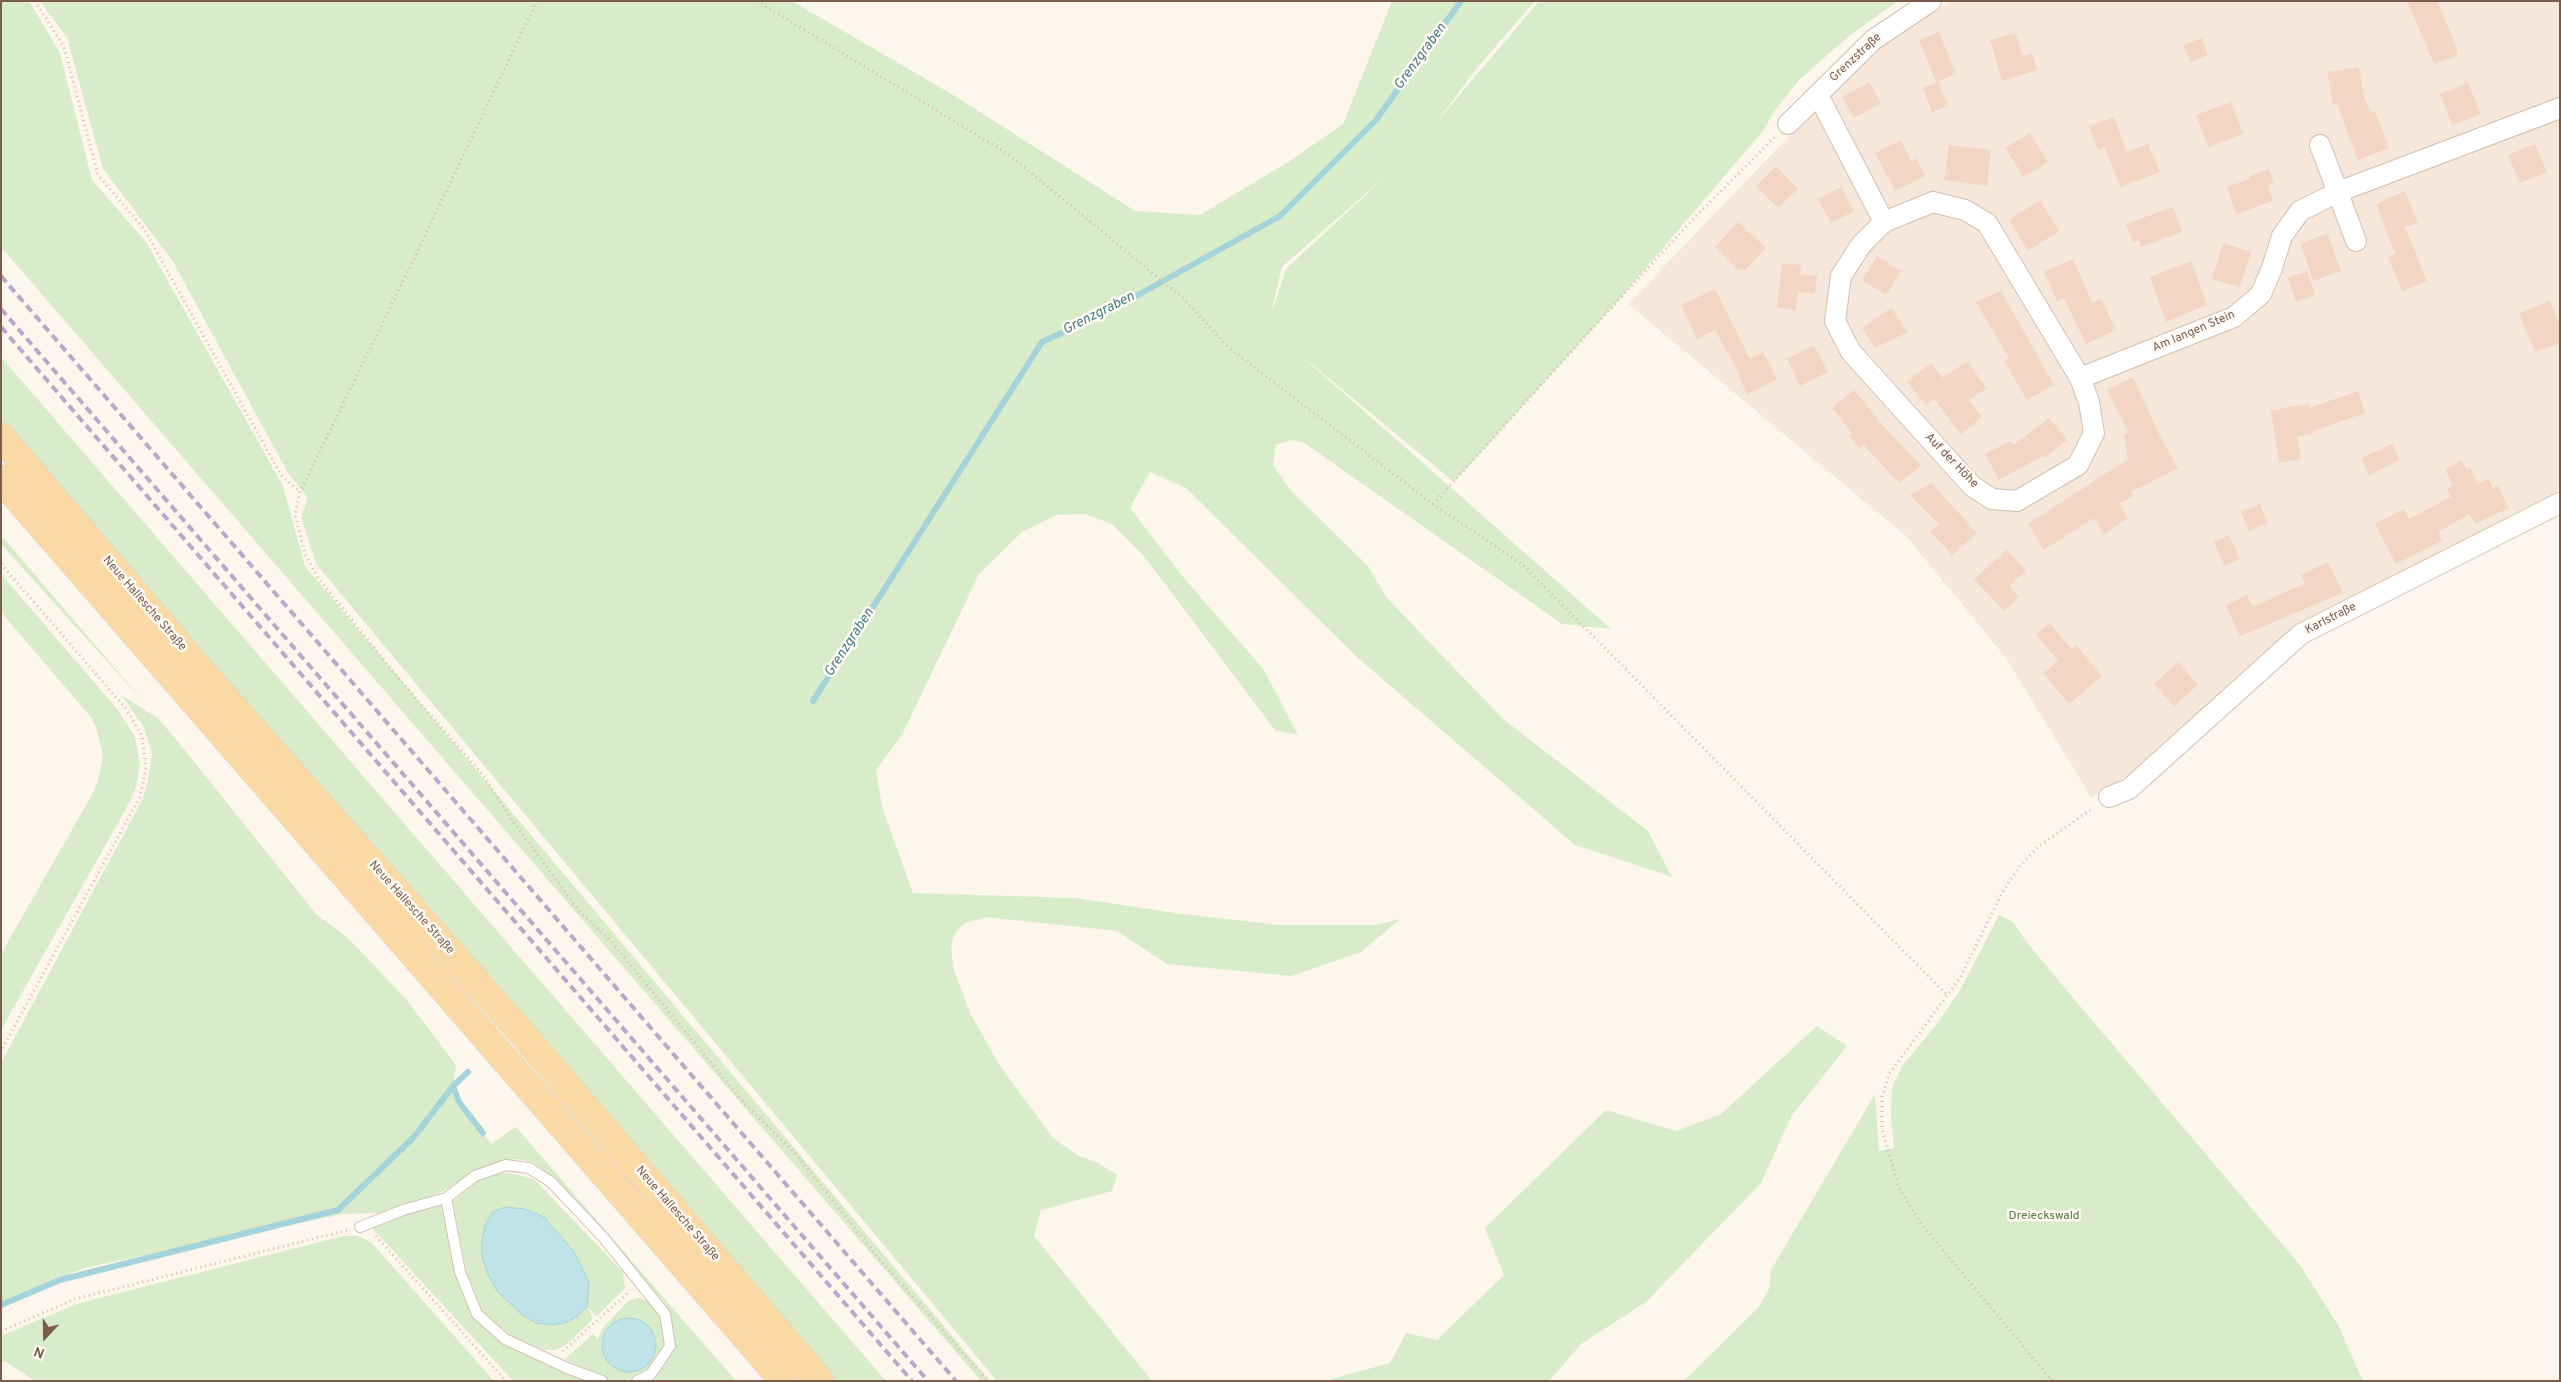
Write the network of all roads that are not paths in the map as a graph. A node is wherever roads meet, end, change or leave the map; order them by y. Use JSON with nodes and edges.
{"nodes":[{"id":1,"x":1931,"y":1,"type":"edge"},
{"id":2,"x":1818,"y":95,"type":"junction"},
{"id":3,"x":2560,"y":108,"type":"edge"},
{"id":4,"x":1788,"y":124,"type":"road end"},
{"id":5,"x":2320,"y":145,"type":"dead end"},
{"id":6,"x":2338,"y":192,"type":"junction"},
{"id":7,"x":1884,"y":222,"type":"junction"},
{"id":8,"x":2356,"y":240,"type":"dead end"},
{"id":9,"x":2080,"y":378,"type":"junction"},
{"id":10,"x":1,"y":438,"type":"edge"},
{"id":11,"x":1,"y":480,"type":"edge"},
{"id":12,"x":2560,"y":503,"type":"edge"},
{"id":13,"x":2109,"y":797,"type":"road end"},
{"id":14,"x":446,"y":1198,"type":"junction"},
{"id":15,"x":360,"y":1227,"type":"road end"},
{"id":16,"x":602,"y":1381,"type":"edge"},
{"id":17,"x":637,"y":1381,"type":"edge"},
{"id":18,"x":784,"y":1381,"type":"edge"},
{"id":19,"x":820,"y":1381,"type":"edge"}],
"edges":[{"from":1,"to":2,"type":"street","name":"Grenzstraße"},
{"from":2,"to":4,"type":"street","name":"Grenzstraße"},
{"from":2,"to":7,"type":"street"},
{"from":3,"to":6,"type":"street","name":"Am langen Stein"},
{"from":5,"to":6,"type":"street"},
{"from":6,"to":8,"type":"street"},
{"from":6,"to":9,"type":"street","name":"Am langen Stein"},
{"from":7,"to":9,"type":"street","name":"Auf der Höhe"},
{"from":7,"to":9,"type":"street","name":"Auf der Höhe"},
{"from":10,"to":19,"type":"main road","name":"Neue Hallesche Straße"},
{"from":11,"to":18,"type":"main road"},
{"from":12,"to":13,"type":"street","name":"Karlstraße"},
{"from":14,"to":15,"type":"lane"},
{"from":14,"to":16,"type":"lane"},
{"from":14,"to":17,"type":"lane"}]}
